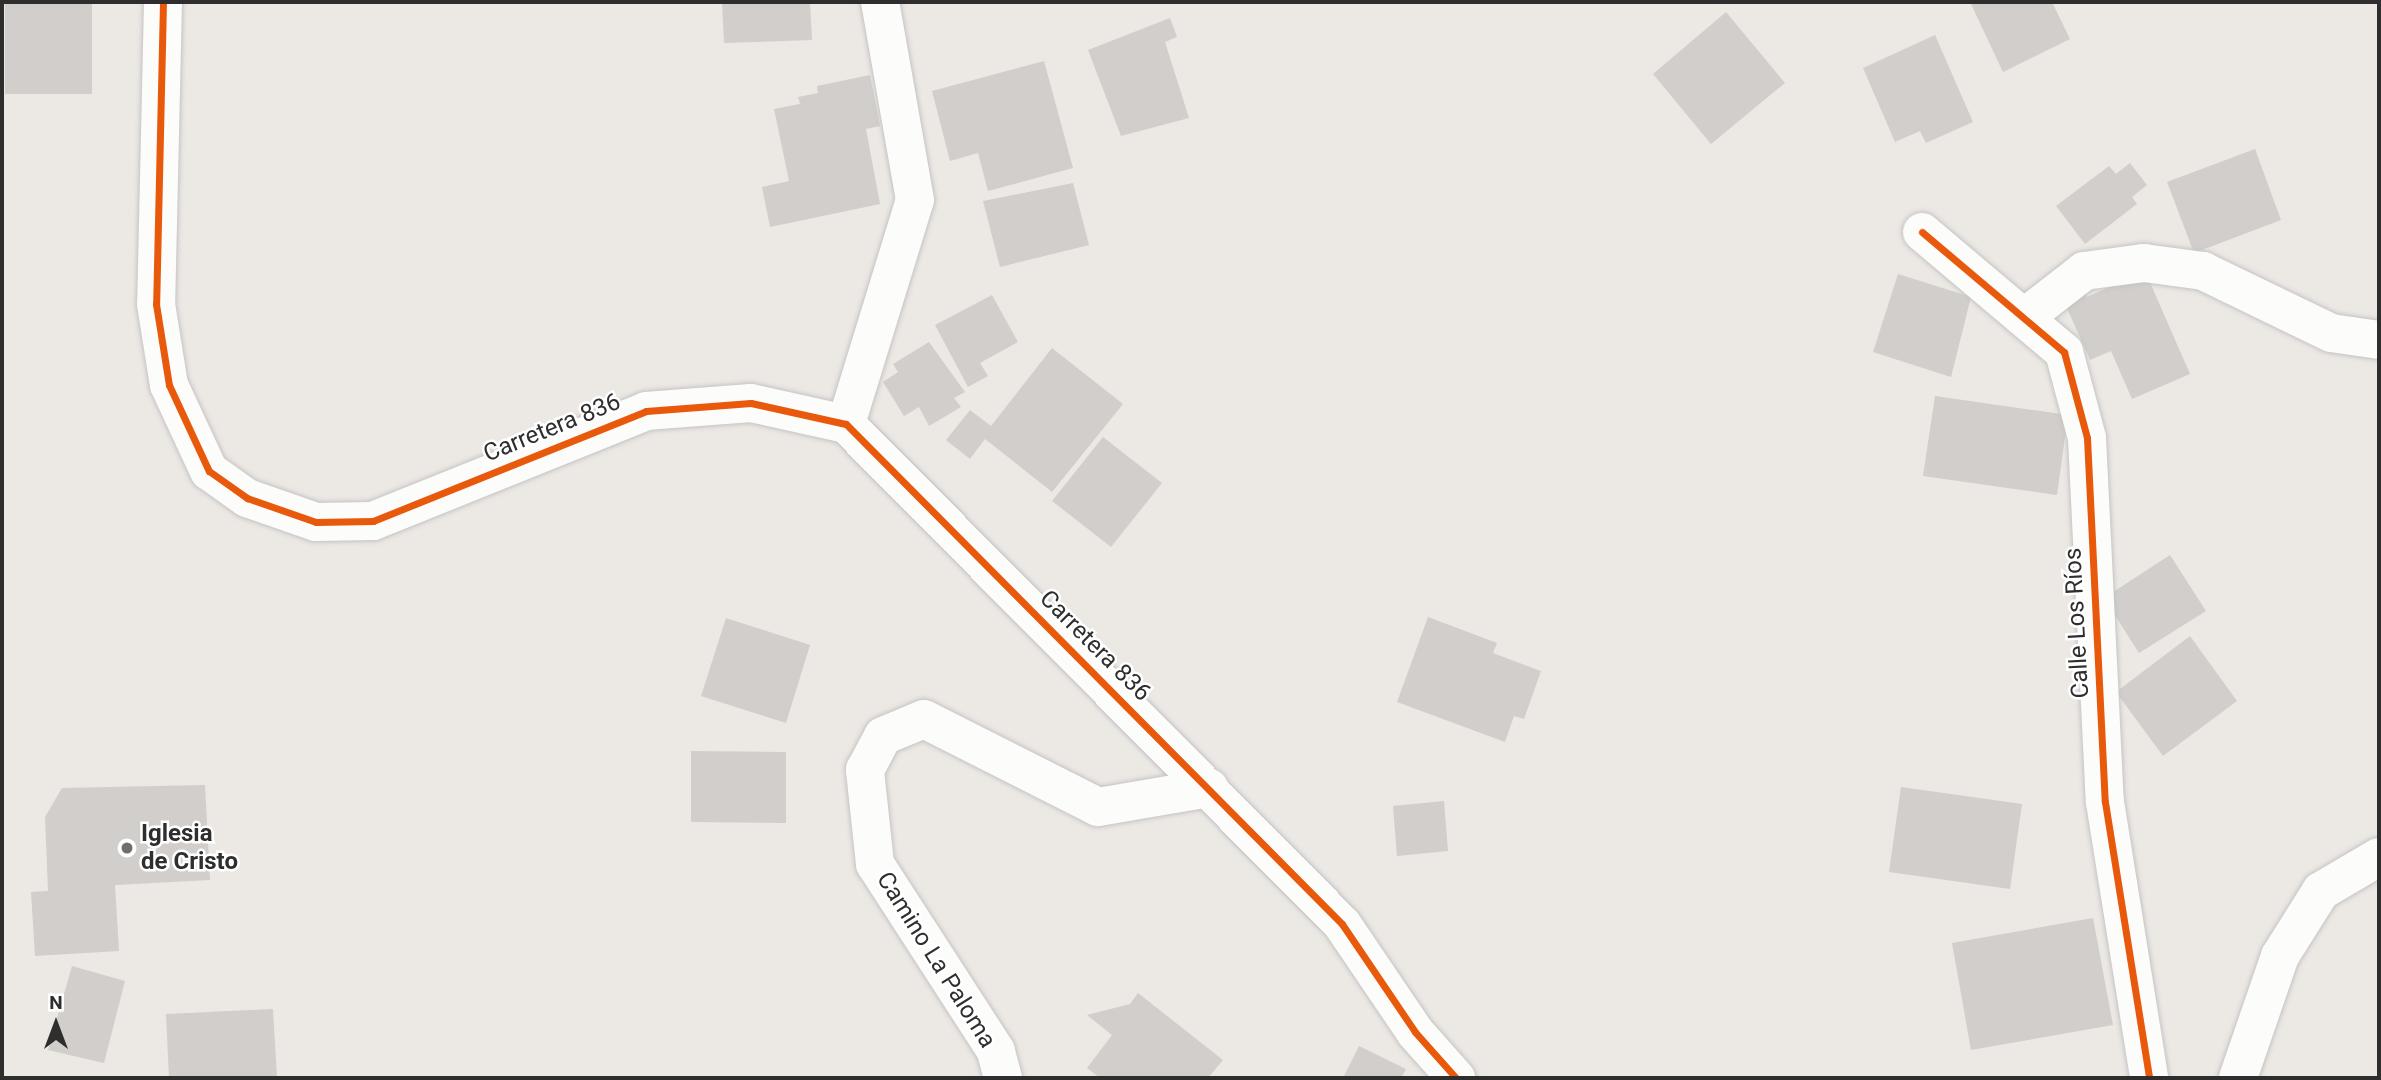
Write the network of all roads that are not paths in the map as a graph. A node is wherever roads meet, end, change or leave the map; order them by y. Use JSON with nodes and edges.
{"nodes":[{"id":1,"x":163,"y":2,"type":"edge"},
{"id":2,"x":880,"y":2,"type":"edge"},
{"id":3,"x":1922,"y":232,"type":"dead end"},
{"id":4,"x":2025,"y":317,"type":"junction"},
{"id":5,"x":2379,"y":340,"type":"edge"},
{"id":6,"x":846,"y":424,"type":"junction"},
{"id":7,"x":1209,"y":788,"type":"junction"},
{"id":8,"x":2379,"y":857,"type":"edge"},
{"id":9,"x":1003,"y":1078,"type":"edge"},
{"id":10,"x":1456,"y":1078,"type":"edge"},
{"id":11,"x":2149,"y":1078,"type":"edge"},
{"id":12,"x":2238,"y":1078,"type":"edge"}],
"edges":[{"from":1,"to":6,"type":"street","name":"Carretera 836"},
{"from":2,"to":6,"type":"street"},
{"from":3,"to":4,"type":"street","name":"Calle Los Ríos"},
{"from":4,"to":5,"type":"street"},
{"from":4,"to":11,"type":"street","name":"Calle Los Ríos"},
{"from":6,"to":7,"type":"street","name":"Carretera 836"},
{"from":7,"to":9,"type":"street","name":"Camino La Paloma"},
{"from":7,"to":10,"type":"street","name":"Carretera 836"},
{"from":8,"to":12,"type":"street"}]}
